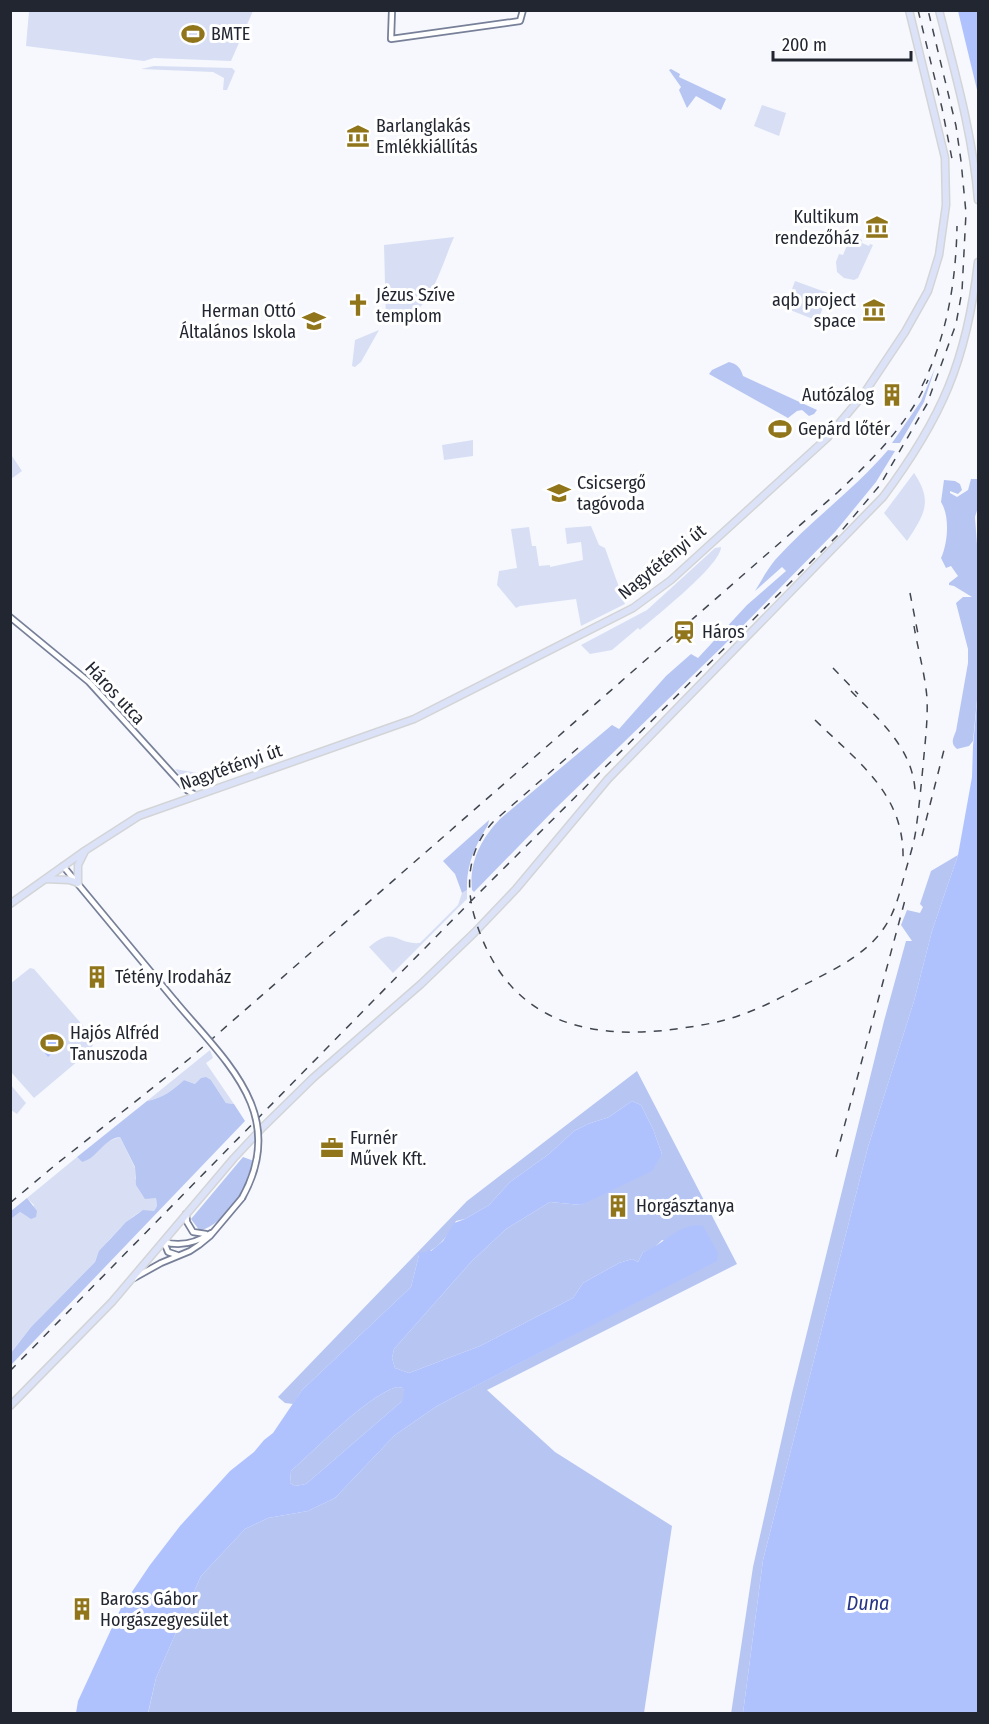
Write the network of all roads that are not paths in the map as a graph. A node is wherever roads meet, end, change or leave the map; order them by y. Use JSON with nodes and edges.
{"nodes":[{"id":1,"x":392,"y":10,"type":"edge"},
{"id":2,"x":523,"y":10,"type":"edge"},
{"id":3,"x":909,"y":10,"type":"edge"},
{"id":4,"x":939,"y":10,"type":"edge"},
{"id":5,"x":978,"y":200,"type":"edge"},
{"id":6,"x":978,"y":262,"type":"edge"},
{"id":7,"x":10,"y":617,"type":"edge"},
{"id":8,"x":195,"y":795,"type":"junction"},
{"id":9,"x":86,"y":850,"type":"junction"},
{"id":10,"x":63,"y":866,"type":"junction"},
{"id":11,"x":45,"y":879,"type":"junction"},
{"id":12,"x":78,"y":884,"type":"junction"},
{"id":13,"x":10,"y":904,"type":"edge"},
{"id":14,"x":186,"y":1214,"type":"junction"},
{"id":15,"x":220,"y":1225,"type":"junction"},
{"id":16,"x":209,"y":1234,"type":"junction"},
{"id":17,"x":164,"y":1242,"type":"junction"},
{"id":18,"x":179,"y":1256,"type":"junction"},
{"id":19,"x":131,"y":1279,"type":"junction"},
{"id":20,"x":10,"y":1406,"type":"edge"}],
"edges":[{"from":1,"to":2,"type":"street"},
{"from":3,"to":8,"type":"main road","name":"Nagytétényi út"},
{"from":4,"to":5,"type":"main road"},
{"from":6,"to":14,"type":"main road"},
{"from":7,"to":8,"type":"street","name":"Háros utca"},
{"from":8,"to":9,"type":"main road","name":"Nagytétényi út"},
{"from":9,"to":10,"type":"main road","name":"Nagytétényi út"},
{"from":9,"to":12,"type":"main road"},
{"from":10,"to":11,"type":"main road","name":"Nagytétényi út"},
{"from":10,"to":12,"type":"street"},
{"from":11,"to":12,"type":"main road"},
{"from":11,"to":13,"type":"main road","name":"Nagytétényi út"},
{"from":12,"to":15,"type":"street","bridge":true},
{"from":14,"to":16,"type":"street"},
{"from":14,"to":17,"type":"main road"},
{"from":15,"to":16,"type":"street"},
{"from":15,"to":18,"type":"street"},
{"from":16,"to":17,"type":"street"},
{"from":17,"to":18,"type":"street"},
{"from":17,"to":19,"type":"main road"},
{"from":18,"to":19,"type":"street"},
{"from":19,"to":20,"type":"main road"}]}
